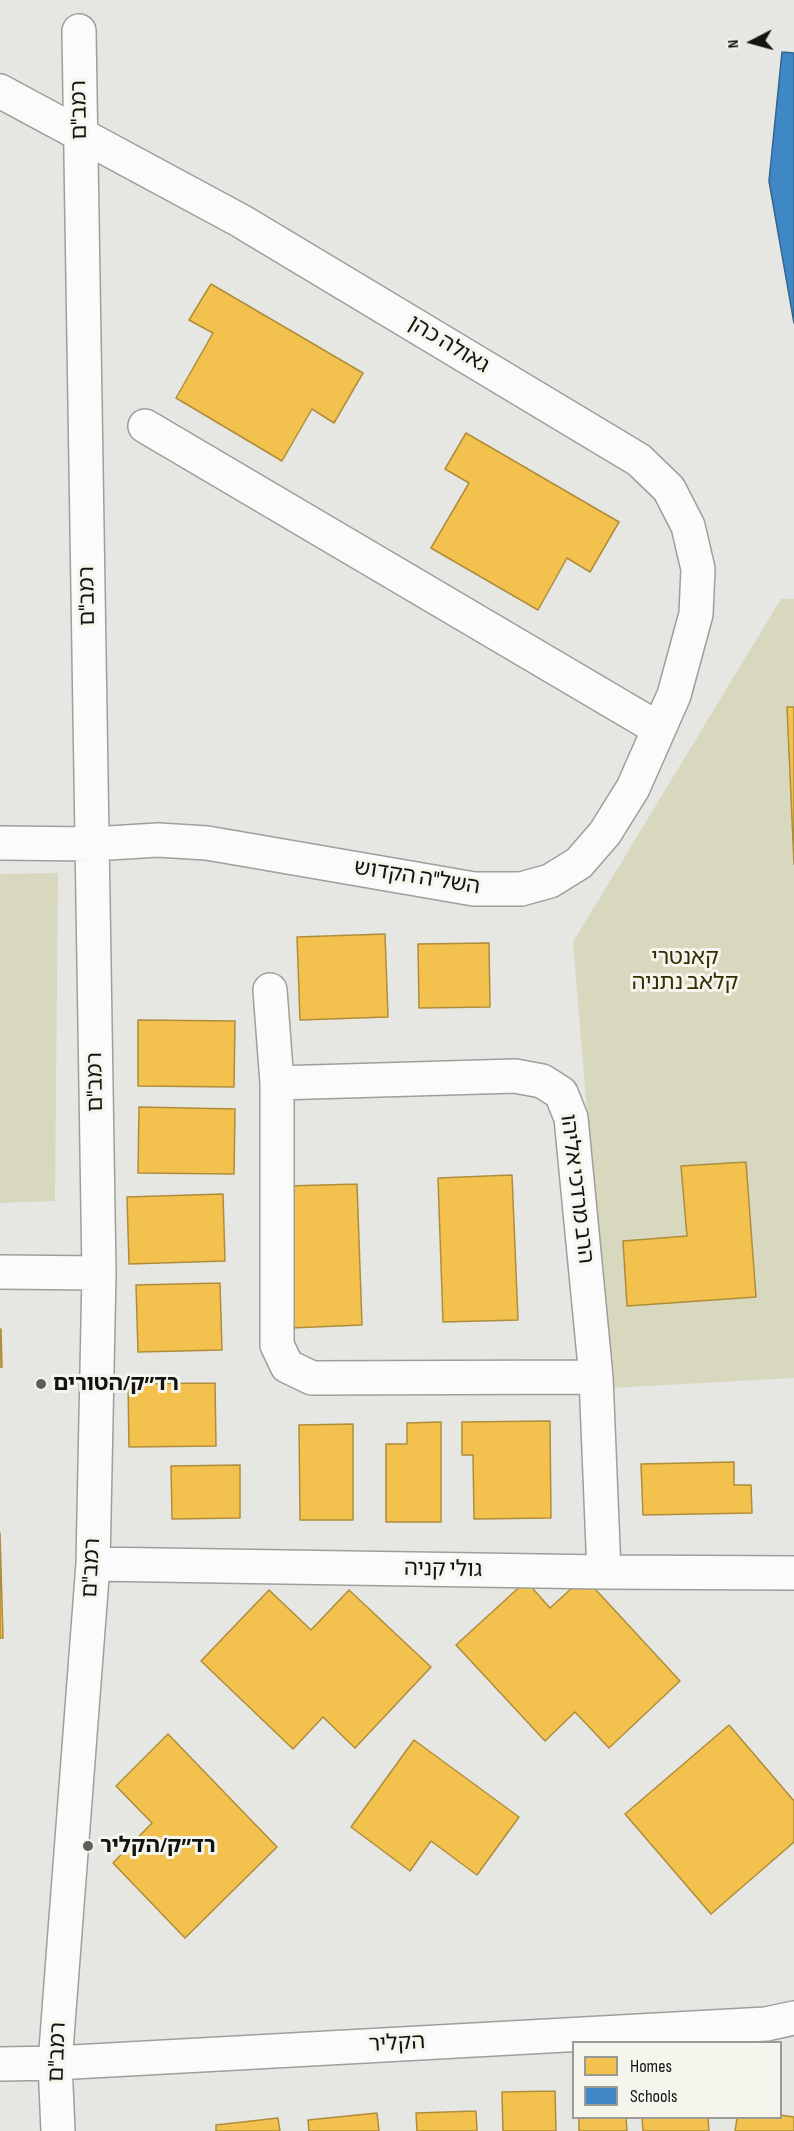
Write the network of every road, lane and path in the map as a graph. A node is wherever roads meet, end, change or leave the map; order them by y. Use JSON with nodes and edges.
{"nodes":[{"id":1,"x":79,"y":31,"type":"dead end"},
{"id":2,"x":0,"y":91,"type":"edge"},
{"id":3,"x":80,"y":133,"type":"junction"},
{"id":4,"x":145,"y":426,"type":"dead end"},
{"id":5,"x":659,"y":729,"type":"junction"},
{"id":6,"x":0,"y":843,"type":"edge"},
{"id":7,"x":93,"y":844,"type":"junction"},
{"id":8,"x":270,"y":990,"type":"dead end"},
{"id":9,"x":277,"y":1083,"type":"junction"},
{"id":10,"x":0,"y":1272,"type":"edge"},
{"id":11,"x":99,"y":1273,"type":"junction"},
{"id":12,"x":596,"y":1377,"type":"junction"},
{"id":13,"x":93,"y":1564,"type":"junction"},
{"id":14,"x":604,"y":1572,"type":"junction"},
{"id":15,"x":794,"y":1573,"type":"edge"},
{"id":16,"x":794,"y":2018,"type":"edge"},
{"id":17,"x":55,"y":2062,"type":"junction"},
{"id":18,"x":0,"y":2064,"type":"edge"},
{"id":19,"x":58,"y":2131,"type":"edge"}],
"edges":[{"from":1,"to":3,"type":"street","name":"רמב\"ם"},
{"from":2,"to":3,"type":"street","name":"גאולה כהן"},
{"from":3,"to":5,"type":"street","name":"גאולה כהן"},
{"from":3,"to":7,"type":"street","name":"רמב\"ם"},
{"from":4,"to":5,"type":"street"},
{"from":5,"to":7,"type":"street","name":"השל\"ה הקדוש"},
{"from":6,"to":7,"type":"street","name":"השל\"ה הקדוש"},
{"from":7,"to":11,"type":"street","name":"רמב\"ם"},
{"from":8,"to":9,"type":"street"},
{"from":9,"to":12,"type":"street","name":"הרב מרדכי אליהו"},
{"from":9,"to":12,"type":"street"},
{"from":10,"to":11,"type":"street"},
{"from":11,"to":13,"type":"street","name":"רמב\"ם"},
{"from":12,"to":14,"type":"street","name":"הרב מרדכי אליהו"},
{"from":13,"to":14,"type":"street","name":"גולי קניה"},
{"from":13,"to":17,"type":"street","name":"רמב\"ם"},
{"from":14,"to":15,"type":"street","name":"גולי קניה"},
{"from":16,"to":17,"type":"street","name":"הקליר"},
{"from":17,"to":18,"type":"street","name":"הקליר"},
{"from":17,"to":19,"type":"street","name":"רמב\"ם"}]}
